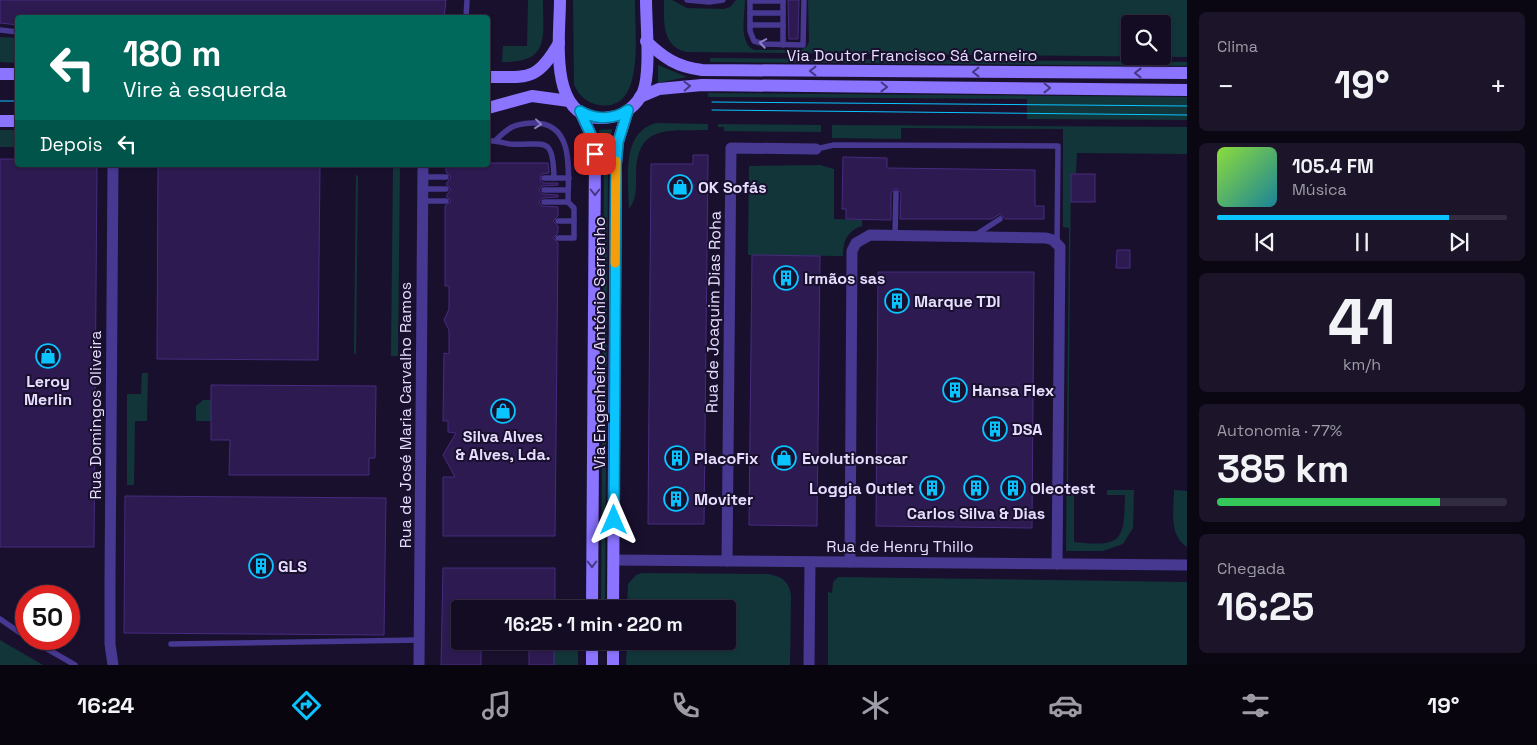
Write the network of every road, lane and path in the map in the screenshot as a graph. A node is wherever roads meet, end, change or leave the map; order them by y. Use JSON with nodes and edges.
{"nodes":[{"id":1,"x":467,"y":0,"type":"edge"},
{"id":2,"x":560,"y":0,"type":"edge"},
{"id":3,"x":646,"y":0,"type":"edge"},
{"id":4,"x":688,"y":0,"type":"edge"},
{"id":5,"x":723,"y":0,"type":"edge"},
{"id":6,"x":804,"y":0,"type":"edge"},
{"id":7,"x":750,"y":1,"type":"edge"},
{"id":8,"x":783,"y":1,"type":"edge"},
{"id":9,"x":750,"y":13,"type":"junction"},
{"id":10,"x":783,"y":13,"type":"junction"},
{"id":11,"x":466,"y":15,"type":"edge"},
{"id":12,"x":750,"y":25,"type":"junction"},
{"id":13,"x":783,"y":25,"type":"junction"},
{"id":14,"x":0,"y":30,"type":"edge"},
{"id":15,"x":15,"y":32,"type":"edge"},
{"id":16,"x":646,"y":40,"type":"junction"},
{"id":17,"x":560,"y":41,"type":"junction"},
{"id":18,"x":783,"y":45,"type":"junction"},
{"id":19,"x":1187,"y":73,"type":"edge"},
{"id":20,"x":0,"y":74,"type":"edge"},
{"id":21,"x":15,"y":74,"type":"edge"},
{"id":22,"x":490,"y":77,"type":"edge"},
{"id":23,"x":1187,"y":90,"type":"edge"},
{"id":24,"x":640,"y":97,"type":"junction"},
{"id":25,"x":569,"y":100,"type":"junction"},
{"id":26,"x":490,"y":107,"type":"edge"},
{"id":27,"x":628,"y":110,"type":"junction"},
{"id":28,"x":580,"y":111,"type":"junction"},
{"id":29,"x":0,"y":121,"type":"edge"},
{"id":30,"x":15,"y":121,"type":"edge"},
{"id":31,"x":496,"y":140,"type":"junction"},
{"id":32,"x":490,"y":141,"type":"edge"},
{"id":33,"x":816,"y":149,"type":"joint"},
{"id":34,"x":113,"y":167,"type":"edge"},
{"id":35,"x":423,"y":167,"type":"edge"},
{"id":36,"x":446,"y":178,"type":"dead end"},
{"id":37,"x":544,"y":178,"type":"dead end"},
{"id":38,"x":554,"y":178,"type":"junction"},
{"id":39,"x":569,"y":178,"type":"junction"},
{"id":40,"x":422,"y":189,"type":"junction"},
{"id":41,"x":446,"y":190,"type":"dead end"},
{"id":42,"x":544,"y":190,"type":"dead end"},
{"id":43,"x":568,"y":190,"type":"junction"},
{"id":44,"x":896,"y":193,"type":"dead end"},
{"id":45,"x":446,"y":201,"type":"dead end"},
{"id":46,"x":544,"y":202,"type":"dead end"},
{"id":47,"x":568,"y":202,"type":"junction"},
{"id":48,"x":1000,"y":219,"type":"dead end"},
{"id":49,"x":558,"y":221,"type":"dead end"},
{"id":50,"x":574,"y":221,"type":"junction"},
{"id":51,"x":895,"y":236,"type":"junction"},
{"id":52,"x":973,"y":237,"type":"junction"},
{"id":53,"x":558,"y":238,"type":"dead end"},
{"id":54,"x":1058,"y":244,"type":"junction"},
{"id":55,"x":614,"y":560,"type":"junction"},
{"id":56,"x":727,"y":561,"type":"junction"},
{"id":57,"x":810,"y":562,"type":"junction"},
{"id":58,"x":850,"y":562,"type":"junction"},
{"id":59,"x":1057,"y":564,"type":"junction"},
{"id":60,"x":1187,"y":565,"type":"edge"},
{"id":61,"x":592,"y":600,"type":"edge"},
{"id":62,"x":613,"y":600,"type":"edge"},
{"id":63,"x":0,"y":619,"type":"edge"},
{"id":64,"x":15,"y":629,"type":"edge"},
{"id":65,"x":419,"y":640,"type":"junction"},
{"id":66,"x":171,"y":644,"type":"dead end"},
{"id":67,"x":49,"y":650,"type":"edge"},
{"id":68,"x":592,"y":650,"type":"edge"},
{"id":69,"x":613,"y":650,"type":"edge"},
{"id":70,"x":110,"y":664,"type":"edge"},
{"id":71,"x":74,"y":665,"type":"edge"},
{"id":72,"x":419,"y":665,"type":"edge"},
{"id":73,"x":592,"y":665,"type":"edge"},
{"id":74,"x":613,"y":665,"type":"edge"},
{"id":75,"x":809,"y":665,"type":"edge"}],
"edges":[{"from":1,"to":11,"type":"lane"},
{"from":2,"to":17,"type":"main road"},
{"from":3,"to":16,"type":"main road"},
{"from":4,"to":5,"type":"lane"},
{"from":6,"to":18,"type":"lane"},
{"from":7,"to":8,"type":"lane"},
{"from":7,"to":9,"type":"lane"},
{"from":8,"to":10,"type":"lane"},
{"from":9,"to":10,"type":"lane"},
{"from":9,"to":12,"type":"lane"},
{"from":10,"to":13,"type":"lane"},
{"from":12,"to":13,"type":"lane"},
{"from":18,"to":12,"type":"lane","one_way":true},
{"from":13,"to":18,"type":"lane"},
{"from":14,"to":15,"type":"lane"},
{"from":19,"to":16,"type":"main road","name":"Via Doutor Francisco Sá Carneiro","one_way":true},
{"from":16,"to":24,"type":"main road"},
{"from":17,"to":22,"type":"main road"},
{"from":17,"to":25,"type":"main road"},
{"from":20,"to":21,"type":"main road"},
{"from":24,"to":23,"type":"main road","name":"Via Doutor Francisco Sá Carneiro","one_way":true},
{"from":24,"to":27,"type":"main road"},
{"from":25,"to":26,"type":"main road"},
{"from":25,"to":28,"type":"main road"},
{"from":27,"to":28,"type":"main road"},
{"from":27,"to":55,"type":"main road","name":"Via Engenheiro António Serrenho"},
{"from":28,"to":61,"type":"main road","name":"Via Engenheiro António Serrenho","one_way":true},
{"from":29,"to":30,"type":"main road"},
{"from":31,"to":32,"type":"lane"},
{"from":31,"to":38,"type":"lane"},
{"from":31,"to":39,"type":"lane","one_way":true},
{"from":33,"to":54,"type":"lane"},
{"from":33,"to":56,"type":"street","name":"Rua de Joaquim Dias Roha"},
{"from":34,"to":70,"type":"street","name":"Rua Domingos Oliveira"},
{"from":35,"to":40,"type":"street","name":"Rua de José Maria Carvalho Ramos"},
{"from":36,"to":40,"type":"lane"},
{"from":37,"to":38,"type":"lane"},
{"from":38,"to":39,"type":"lane"},
{"from":39,"to":43,"type":"lane"},
{"from":40,"to":41,"type":"lane"},
{"from":40,"to":45,"type":"lane"},
{"from":40,"to":65,"type":"street","name":"Rua de José Maria Carvalho Ramos"},
{"from":42,"to":43,"type":"lane"},
{"from":43,"to":47,"type":"lane"},
{"from":44,"to":51,"type":"lane"},
{"from":46,"to":47,"type":"lane"},
{"from":47,"to":50,"type":"lane"},
{"from":48,"to":52,"type":"lane"},
{"from":49,"to":50,"type":"lane"},
{"from":50,"to":53,"type":"lane"},
{"from":51,"to":52,"type":"street"},
{"from":51,"to":58,"type":"street"},
{"from":52,"to":54,"type":"street"},
{"from":54,"to":59,"type":"street"},
{"from":55,"to":56,"type":"street","name":"Rua de Henry Thillo"},
{"from":55,"to":62,"type":"main road","name":"Via Engenheiro António Serrenho"},
{"from":56,"to":57,"type":"street","name":"Rua de Henry Thillo"},
{"from":57,"to":58,"type":"street","name":"Rua de Henry Thillo"},
{"from":57,"to":75,"type":"street"},
{"from":58,"to":59,"type":"street","name":"Rua de Henry Thillo"},
{"from":59,"to":60,"type":"street","name":"Rua de Henry Thillo"},
{"from":63,"to":64,"type":"lane"},
{"from":65,"to":66,"type":"lane"},
{"from":65,"to":72,"type":"street","name":"Rua de José Maria Carvalho Ramos"},
{"from":67,"to":71,"type":"lane"},
{"from":68,"to":73,"type":"main road"},
{"from":69,"to":74,"type":"main road"}]}
